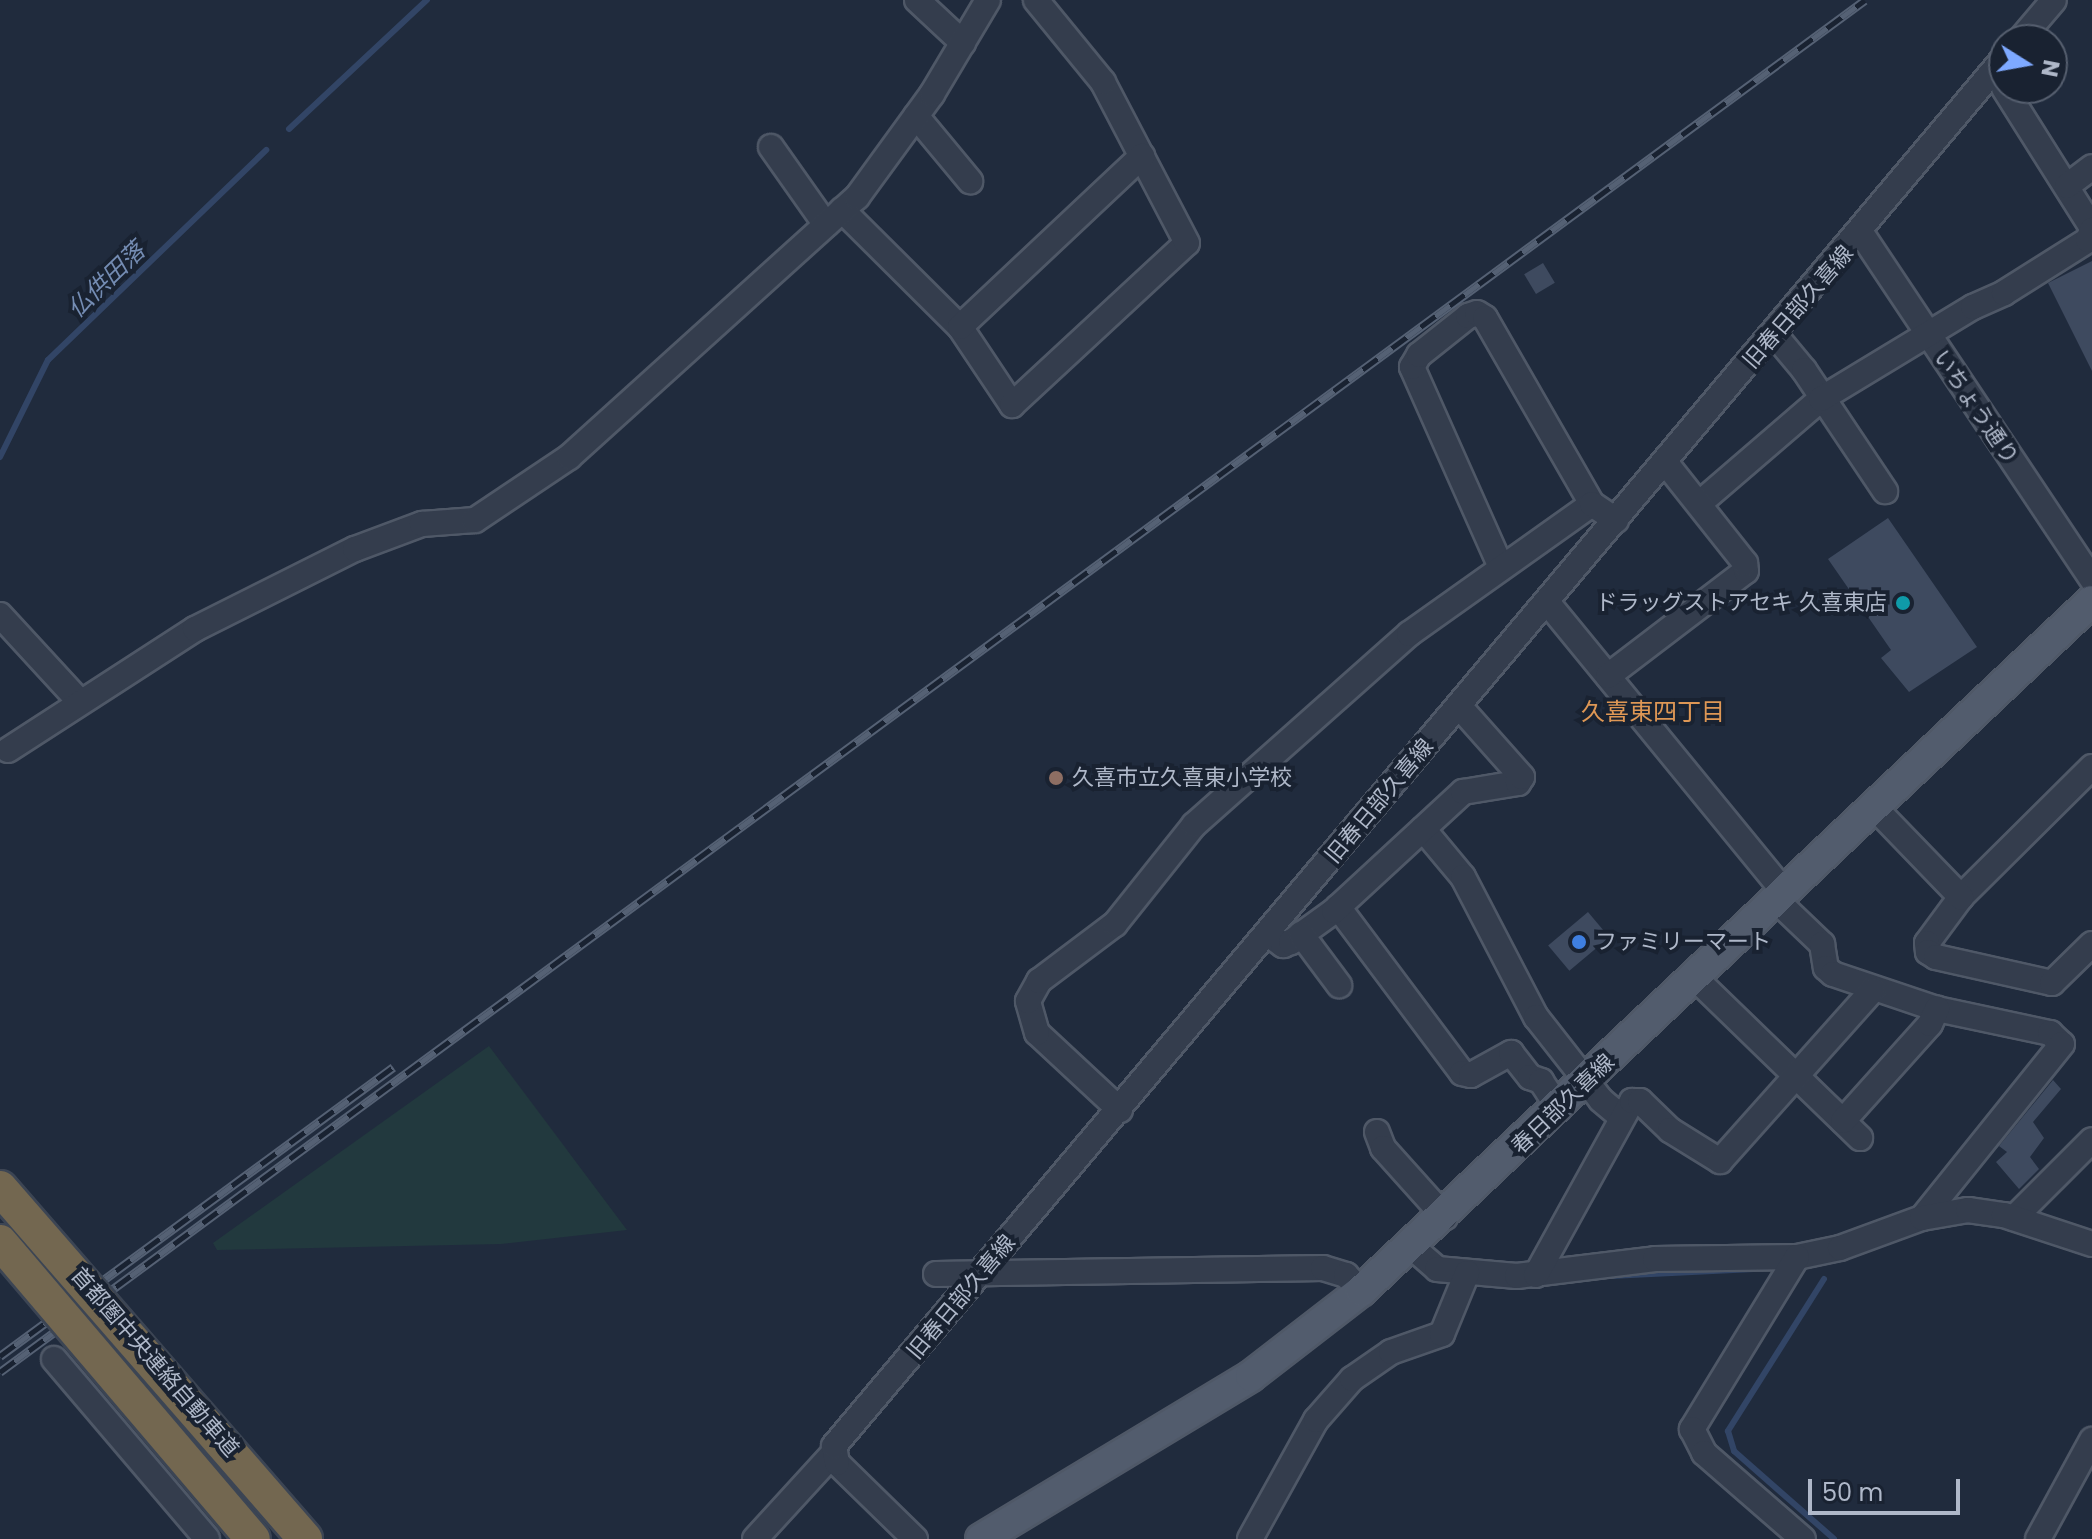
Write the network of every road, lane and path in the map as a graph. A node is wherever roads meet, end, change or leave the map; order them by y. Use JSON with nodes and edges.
{"nodes":[{"id":1,"x":917,"y":0,"type":"edge"},
{"id":2,"x":988,"y":0,"type":"edge"},
{"id":3,"x":1036,"y":0,"type":"edge"},
{"id":4,"x":2054,"y":0,"type":"edge"},
{"id":5,"x":2034,"y":24,"type":"edge"},
{"id":6,"x":963,"y":43,"type":"junction"},
{"id":7,"x":1988,"y":91,"type":"edge"},
{"id":8,"x":2018,"y":104,"type":"edge"},
{"id":9,"x":916,"y":116,"type":"junction"},
{"id":10,"x":771,"y":147,"type":"dead end"},
{"id":11,"x":1142,"y":156,"type":"junction"},
{"id":12,"x":2092,"y":167,"type":"edge"},
{"id":13,"x":970,"y":181,"type":"dead end"},
{"id":14,"x":2067,"y":186,"type":"junction"},
{"id":15,"x":834,"y":218,"type":"junction"},
{"id":16,"x":2092,"y":229,"type":"edge"},
{"id":17,"x":1861,"y":233,"type":"junction"},
{"id":18,"x":960,"y":327,"type":"junction"},
{"id":19,"x":1774,"y":334,"type":"junction"},
{"id":20,"x":1928,"y":335,"type":"junction"},
{"id":21,"x":1824,"y":398,"type":"junction"},
{"id":22,"x":1665,"y":462,"type":"junction"},
{"id":23,"x":1885,"y":491,"type":"dead end"},
{"id":24,"x":1700,"y":503,"type":"junction"},
{"id":25,"x":1592,"y":504,"type":"junction"},
{"id":26,"x":1616,"y":520,"type":"junction"},
{"id":27,"x":1501,"y":567,"type":"junction"},
{"id":28,"x":2092,"y":580,"type":"edge"},
{"id":29,"x":2092,"y":601,"type":"edge"},
{"id":30,"x":1547,"y":602,"type":"junction"},
{"id":31,"x":0,"y":615,"type":"edge"},
{"id":32,"x":1608,"y":676,"type":"junction"},
{"id":33,"x":79,"y":701,"type":"junction"},
{"id":34,"x":1459,"y":706,"type":"junction"},
{"id":35,"x":8,"y":750,"type":"dead end"},
{"id":36,"x":2092,"y":767,"type":"edge"},
{"id":37,"x":1873,"y":806,"type":"junction"},
{"id":38,"x":1423,"y":829,"type":"junction"},
{"id":39,"x":1780,"y":896,"type":"junction"},
{"id":40,"x":1961,"y":897,"type":"junction"},
{"id":41,"x":1338,"y":907,"type":"junction"},
{"id":42,"x":1268,"y":934,"type":"junction"},
{"id":43,"x":1301,"y":934,"type":"junction"},
{"id":44,"x":2092,"y":944,"type":"edge"},
{"id":45,"x":1695,"y":978,"type":"junction"},
{"id":46,"x":1339,"y":985,"type":"dead end"},
{"id":47,"x":1873,"y":990,"type":"junction"},
{"id":48,"x":1937,"y":1009,"type":"junction"},
{"id":49,"x":1795,"y":1078,"type":"junction"},
{"id":50,"x":1587,"y":1082,"type":"junction"},
{"id":51,"x":1559,"y":1109,"type":"junction"},
{"id":52,"x":1120,"y":1110,"type":"junction"},
{"id":53,"x":1621,"y":1117,"type":"junction"},
{"id":54,"x":1843,"y":1121,"type":"junction"},
{"id":55,"x":1377,"y":1132,"type":"dead end"},
{"id":56,"x":1860,"y":1138,"type":"dead end"},
{"id":57,"x":2092,"y":1140,"type":"edge"},
{"id":58,"x":0,"y":1188,"type":"edge"},
{"id":59,"x":1445,"y":1217,"type":"junction"},
{"id":60,"x":1922,"y":1218,"type":"junction"},
{"id":61,"x":2014,"y":1218,"type":"junction"},
{"id":62,"x":0,"y":1242,"type":"edge"},
{"id":63,"x":2092,"y":1244,"type":"edge"},
{"id":64,"x":1412,"y":1247,"type":"junction"},
{"id":65,"x":1797,"y":1257,"type":"junction"},
{"id":66,"x":981,"y":1273,"type":"junction"},
{"id":67,"x":1467,"y":1273,"type":"junction"},
{"id":68,"x":936,"y":1274,"type":"dead end"},
{"id":69,"x":1536,"y":1275,"type":"junction"},
{"id":70,"x":1361,"y":1291,"type":"junction"},
{"id":71,"x":54,"y":1359,"type":"dead end"},
{"id":72,"x":2092,"y":1440,"type":"edge"},
{"id":73,"x":832,"y":1455,"type":"junction"},
{"id":74,"x":207,"y":1539,"type":"edge"},
{"id":75,"x":253,"y":1539,"type":"edge"},
{"id":76,"x":305,"y":1539,"type":"edge"},
{"id":77,"x":755,"y":1539,"type":"edge"},
{"id":78,"x":915,"y":1539,"type":"edge"},
{"id":79,"x":981,"y":1539,"type":"edge"},
{"id":80,"x":1250,"y":1539,"type":"edge"},
{"id":81,"x":1803,"y":1539,"type":"edge"},
{"id":82,"x":2038,"y":1539,"type":"edge"}],
"edges":[{"from":1,"to":6,"type":"street"},
{"from":2,"to":6,"type":"street"},
{"from":3,"to":11,"type":"street"},
{"from":4,"to":5,"type":"street"},
{"from":6,"to":9,"type":"street"},
{"from":7,"to":17,"type":"street","name":"旧春日部久喜線"},
{"from":8,"to":14,"type":"street"},
{"from":9,"to":13,"type":"street"},
{"from":9,"to":15,"type":"street"},
{"from":10,"to":15,"type":"street"},
{"from":11,"to":18,"type":"street"},
{"from":11,"to":18,"type":"street"},
{"from":12,"to":14,"type":"street"},
{"from":14,"to":16,"type":"street"},
{"from":15,"to":18,"type":"street"},
{"from":15,"to":33,"type":"street"},
{"from":16,"to":20,"type":"street"},
{"from":17,"to":19,"type":"street","name":"旧春日部久喜線"},
{"from":17,"to":20,"type":"street","name":"いちょう通り"},
{"from":19,"to":21,"type":"street"},
{"from":19,"to":22,"type":"street","name":"旧春日部久喜線"},
{"from":20,"to":21,"type":"street"},
{"from":20,"to":28,"type":"street","name":"いちょう通り"},
{"from":21,"to":23,"type":"street"},
{"from":21,"to":24,"type":"street"},
{"from":22,"to":24,"type":"street"},
{"from":22,"to":26,"type":"street","name":"旧春日部久喜線"},
{"from":24,"to":32,"type":"street"},
{"from":25,"to":26,"type":"street"},
{"from":25,"to":27,"type":"street"},
{"from":25,"to":27,"type":"street"},
{"from":26,"to":30,"type":"street","name":"旧春日部久喜線"},
{"from":27,"to":52,"type":"street"},
{"from":29,"to":37,"type":"main road","name":"春日部久喜線"},
{"from":30,"to":32,"type":"street"},
{"from":30,"to":34,"type":"street","name":"旧春日部久喜線"},
{"from":31,"to":33,"type":"street"},
{"from":32,"to":39,"type":"street"},
{"from":33,"to":35,"type":"street"},
{"from":34,"to":38,"type":"street"},
{"from":34,"to":42,"type":"street","name":"旧春日部久喜線"},
{"from":36,"to":40,"type":"street"},
{"from":37,"to":39,"type":"main road","name":"春日部久喜線"},
{"from":37,"to":40,"type":"street"},
{"from":38,"to":41,"type":"street"},
{"from":38,"to":50,"type":"street"},
{"from":39,"to":45,"type":"main road","name":"春日部久喜線"},
{"from":39,"to":47,"type":"street"},
{"from":40,"to":44,"type":"street"},
{"from":41,"to":43,"type":"street"},
{"from":41,"to":51,"type":"street"},
{"from":42,"to":43,"type":"street"},
{"from":42,"to":52,"type":"street","name":"旧春日部久喜線"},
{"from":43,"to":46,"type":"street"},
{"from":45,"to":49,"type":"street"},
{"from":45,"to":50,"type":"main road","name":"春日部久喜線"},
{"from":47,"to":48,"type":"street"},
{"from":47,"to":49,"type":"street"},
{"from":48,"to":54,"type":"street"},
{"from":48,"to":60,"type":"street"},
{"from":49,"to":53,"type":"street"},
{"from":49,"to":54,"type":"street"},
{"from":50,"to":51,"type":"main road","name":"春日部久喜線"},
{"from":50,"to":53,"type":"street"},
{"from":51,"to":59,"type":"main road","name":"春日部久喜線"},
{"from":52,"to":66,"type":"street","name":"旧春日部久喜線"},
{"from":53,"to":69,"type":"street"},
{"from":54,"to":56,"type":"street"},
{"from":55,"to":59,"type":"street"},
{"from":57,"to":61,"type":"street"},
{"from":58,"to":76,"type":"highway","name":"首都圏中央連絡自動車道","bridge":true},
{"from":59,"to":64,"type":"main road","name":"春日部久喜線"},
{"from":60,"to":61,"type":"street"},
{"from":60,"to":65,"type":"street"},
{"from":61,"to":63,"type":"street"},
{"from":62,"to":75,"type":"highway","name":"首都圏中央連絡自動車道","bridge":true},
{"from":64,"to":67,"type":"street"},
{"from":64,"to":70,"type":"main road","name":"春日部久喜線"},
{"from":65,"to":69,"type":"street"},
{"from":65,"to":81,"type":"street"},
{"from":66,"to":68,"type":"street"},
{"from":66,"to":70,"type":"street"},
{"from":66,"to":73,"type":"street","name":"旧春日部久喜線"},
{"from":67,"to":69,"type":"street"},
{"from":67,"to":80,"type":"street"},
{"from":70,"to":79,"type":"main road","name":"春日部久喜線"},
{"from":71,"to":74,"type":"street"},
{"from":72,"to":82,"type":"street"},
{"from":73,"to":77,"type":"street","name":"旧春日部久喜線"},
{"from":73,"to":78,"type":"street"}]}
